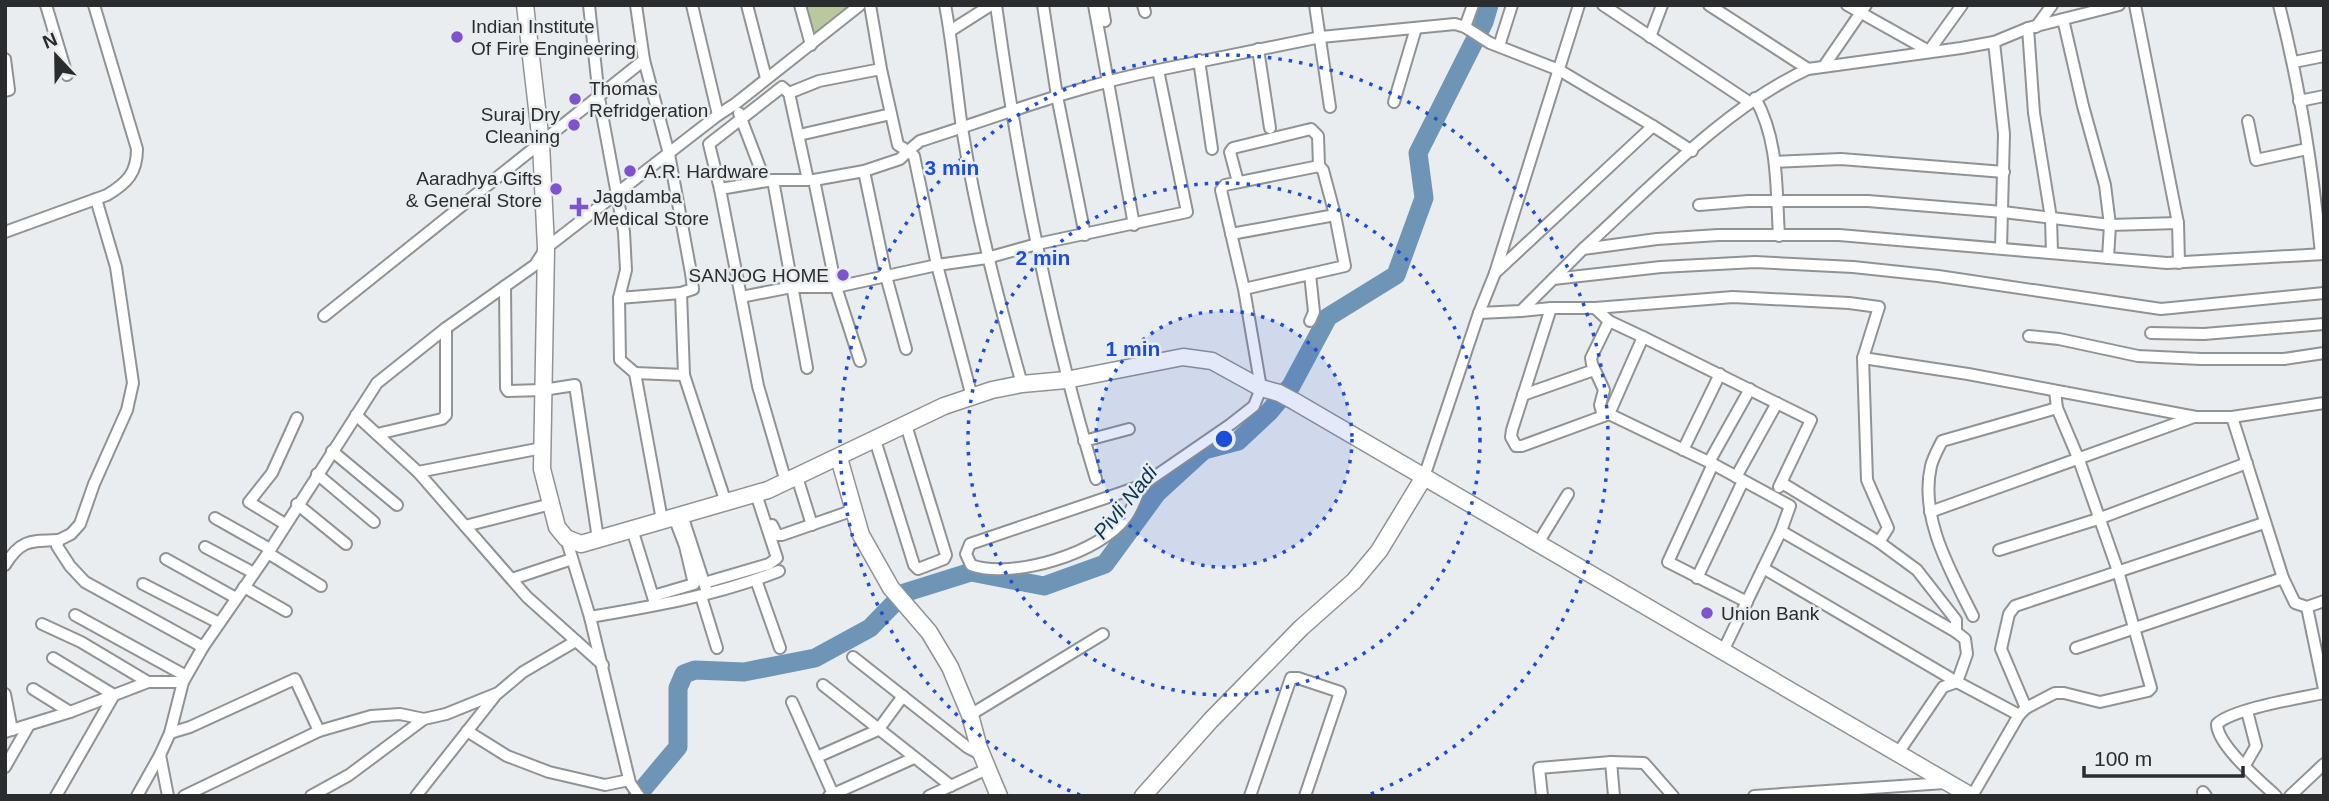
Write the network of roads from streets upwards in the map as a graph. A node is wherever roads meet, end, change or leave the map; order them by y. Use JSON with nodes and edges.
{"nodes":[{"id":1,"x":46,"y":5,"type":"edge"},
{"id":2,"x":94,"y":5,"type":"edge"},
{"id":3,"x":525,"y":5,"type":"edge"},
{"id":4,"x":589,"y":5,"type":"edge"},
{"id":5,"x":636,"y":5,"type":"edge"},
{"id":6,"x":692,"y":5,"type":"edge"},
{"id":7,"x":747,"y":5,"type":"edge"},
{"id":8,"x":800,"y":5,"type":"edge"},
{"id":9,"x":860,"y":5,"type":"edge"},
{"id":10,"x":870,"y":5,"type":"edge"},
{"id":11,"x":945,"y":5,"type":"edge"},
{"id":12,"x":991,"y":5,"type":"edge"},
{"id":13,"x":996,"y":5,"type":"edge"},
{"id":14,"x":1044,"y":5,"type":"edge"},
{"id":15,"x":1094,"y":5,"type":"edge"},
{"id":16,"x":1102,"y":5,"type":"edge"},
{"id":17,"x":1315,"y":5,"type":"edge"},
{"id":18,"x":1474,"y":5,"type":"edge"},
{"id":19,"x":1512,"y":5,"type":"edge"},
{"id":20,"x":1579,"y":5,"type":"edge"},
{"id":21,"x":1603,"y":5,"type":"edge"},
{"id":22,"x":1662,"y":5,"type":"edge"},
{"id":23,"x":1709,"y":5,"type":"edge"},
{"id":24,"x":1847,"y":5,"type":"edge"},
{"id":25,"x":1962,"y":5,"type":"edge"},
{"id":26,"x":2052,"y":5,"type":"edge"},
{"id":27,"x":2119,"y":5,"type":"edge"},
{"id":28,"x":2135,"y":5,"type":"edge"},
{"id":29,"x":2279,"y":5,"type":"edge"},
{"id":30,"x":1863,"y":10,"type":"edge"},
{"id":31,"x":2063,"y":19,"type":"junction"},
{"id":32,"x":1105,"y":21,"type":"dead end"},
{"id":33,"x":1416,"y":27,"type":"junction"},
{"id":34,"x":2032,"y":27,"type":"junction"},
{"id":35,"x":1469,"y":30,"type":"junction"},
{"id":36,"x":950,"y":31,"type":"junction"},
{"id":37,"x":1321,"y":37,"type":"junction"},
{"id":38,"x":1650,"y":37,"type":"junction"},
{"id":39,"x":1994,"y":41,"type":"junction"},
{"id":40,"x":1495,"y":44,"type":"junction"},
{"id":41,"x":811,"y":45,"type":"junction"},
{"id":42,"x":1258,"y":49,"type":"junction"},
{"id":43,"x":1929,"y":51,"type":"junction"},
{"id":44,"x":2324,"y":56,"type":"edge"},
{"id":45,"x":5,"y":59,"type":"edge"},
{"id":46,"x":1199,"y":60,"type":"junction"},
{"id":47,"x":645,"y":61,"type":"junction"},
{"id":48,"x":2294,"y":62,"type":"junction"},
{"id":49,"x":1824,"y":66,"type":"junction"},
{"id":50,"x":881,"y":69,"type":"junction"},
{"id":51,"x":1808,"y":69,"type":"junction"},
{"id":52,"x":1158,"y":70,"type":"junction"},
{"id":53,"x":1559,"y":70,"type":"junction"},
{"id":54,"x":67,"y":75,"type":"dead end"},
{"id":55,"x":769,"y":75,"type":"junction"},
{"id":56,"x":1109,"y":80,"type":"junction"},
{"id":57,"x":786,"y":90,"type":"junction"},
{"id":58,"x":5,"y":91,"type":"edge"},
{"id":59,"x":1057,"y":96,"type":"junction"},
{"id":60,"x":2324,"y":96,"type":"edge"},
{"id":61,"x":599,"y":97,"type":"junction"},
{"id":62,"x":1752,"y":100,"type":"junction"},
{"id":63,"x":2299,"y":101,"type":"junction"},
{"id":64,"x":1394,"y":102,"type":"dead end"},
{"id":65,"x":735,"y":104,"type":"junction"},
{"id":66,"x":1330,"y":107,"type":"dead end"},
{"id":67,"x":1011,"y":111,"type":"junction"},
{"id":68,"x":891,"y":114,"type":"junction"},
{"id":69,"x":718,"y":115,"type":"junction"},
{"id":70,"x":742,"y":118,"type":"junction"},
{"id":71,"x":2248,"y":121,"type":"dead end"},
{"id":72,"x":1653,"y":126,"type":"junction"},
{"id":73,"x":962,"y":128,"type":"junction"},
{"id":74,"x":1270,"y":128,"type":"dead end"},
{"id":75,"x":799,"y":135,"type":"junction"},
{"id":76,"x":541,"y":143,"type":"junction"},
{"id":77,"x":1212,"y":149,"type":"dead end"},
{"id":78,"x":2307,"y":149,"type":"junction"},
{"id":79,"x":908,"y":151,"type":"junction"},
{"id":80,"x":1692,"y":151,"type":"junction"},
{"id":81,"x":669,"y":154,"type":"junction"},
{"id":82,"x":1775,"y":162,"type":"junction"},
{"id":83,"x":1319,"y":166,"type":"junction"},
{"id":84,"x":2324,"y":170,"type":"edge"},
{"id":85,"x":864,"y":171,"type":"junction"},
{"id":86,"x":2004,"y":172,"type":"junction"},
{"id":87,"x":2312,"y":172,"type":"junction"},
{"id":88,"x":769,"y":180,"type":"junction"},
{"id":89,"x":811,"y":180,"type":"junction"},
{"id":90,"x":1238,"y":182,"type":"junction"},
{"id":91,"x":720,"y":189,"type":"junction"},
{"id":92,"x":618,"y":193,"type":"junction"},
{"id":93,"x":96,"y":200,"type":"junction"},
{"id":94,"x":1777,"y":201,"type":"junction"},
{"id":95,"x":1699,"y":205,"type":"dead end"},
{"id":96,"x":2320,"y":210,"type":"edge"},
{"id":97,"x":2003,"y":212,"type":"junction"},
{"id":98,"x":1335,"y":215,"type":"junction"},
{"id":99,"x":2050,"y":218,"type":"junction"},
{"id":100,"x":2178,"y":223,"type":"junction"},
{"id":101,"x":1134,"y":225,"type":"junction"},
{"id":102,"x":2110,"y":225,"type":"junction"},
{"id":103,"x":5,"y":232,"type":"edge"},
{"id":104,"x":1231,"y":234,"type":"junction"},
{"id":105,"x":1085,"y":235,"type":"junction"},
{"id":106,"x":1779,"y":236,"type":"junction"},
{"id":107,"x":1037,"y":244,"type":"junction"},
{"id":108,"x":545,"y":247,"type":"junction"},
{"id":109,"x":2001,"y":248,"type":"junction"},
{"id":110,"x":1583,"y":249,"type":"junction"},
{"id":111,"x":2052,"y":253,"type":"junction"},
{"id":112,"x":2323,"y":254,"type":"edge"},
{"id":113,"x":987,"y":258,"type":"junction"},
{"id":114,"x":2108,"y":258,"type":"junction"},
{"id":115,"x":2179,"y":263,"type":"junction"},
{"id":116,"x":937,"y":265,"type":"junction"},
{"id":117,"x":1310,"y":274,"type":"junction"},
{"id":118,"x":1495,"y":274,"type":"junction"},
{"id":119,"x":886,"y":276,"type":"junction"},
{"id":120,"x":1553,"y":279,"type":"junction"},
{"id":121,"x":505,"y":286,"type":"junction"},
{"id":122,"x":792,"y":286,"type":"junction"},
{"id":123,"x":836,"y":287,"type":"junction"},
{"id":124,"x":1244,"y":289,"type":"junction"},
{"id":125,"x":681,"y":293,"type":"junction"},
{"id":126,"x":2324,"y":293,"type":"edge"},
{"id":127,"x":741,"y":297,"type":"junction"},
{"id":128,"x":619,"y":298,"type":"junction"},
{"id":129,"x":1551,"y":308,"type":"junction"},
{"id":130,"x":1595,"y":308,"type":"junction"},
{"id":131,"x":1521,"y":311,"type":"junction"},
{"id":132,"x":1479,"y":313,"type":"junction"},
{"id":133,"x":324,"y":316,"type":"dead end"},
{"id":134,"x":1310,"y":321,"type":"dead end"},
{"id":135,"x":1609,"y":321,"type":"junction"},
{"id":136,"x":2324,"y":324,"type":"edge"},
{"id":137,"x":446,"y":328,"type":"junction"},
{"id":138,"x":2151,"y":333,"type":"dead end"},
{"id":139,"x":2029,"y":336,"type":"dead end"},
{"id":140,"x":1643,"y":337,"type":"junction"},
{"id":141,"x":906,"y":349,"type":"dead end"},
{"id":142,"x":2324,"y":353,"type":"edge"},
{"id":143,"x":1863,"y":358,"type":"junction"},
{"id":144,"x":860,"y":361,"type":"dead end"},
{"id":145,"x":807,"y":368,"type":"dead end"},
{"id":146,"x":1594,"y":370,"type":"junction"},
{"id":147,"x":635,"y":373,"type":"junction"},
{"id":148,"x":1720,"y":373,"type":"junction"},
{"id":149,"x":684,"y":374,"type":"junction"},
{"id":150,"x":1066,"y":380,"type":"junction"},
{"id":151,"x":1023,"y":384,"type":"junction"},
{"id":152,"x":1261,"y":388,"type":"junction"},
{"id":153,"x":1750,"y":389,"type":"junction"},
{"id":154,"x":544,"y":390,"type":"junction"},
{"id":155,"x":2055,"y":391,"type":"junction"},
{"id":156,"x":1523,"y":395,"type":"junction"},
{"id":157,"x":972,"y":397,"type":"junction"},
{"id":158,"x":1777,"y":403,"type":"junction"},
{"id":159,"x":2324,"y":403,"type":"edge"},
{"id":160,"x":2057,"y":408,"type":"junction"},
{"id":161,"x":356,"y":415,"type":"junction"},
{"id":162,"x":1606,"y":415,"type":"junction"},
{"id":163,"x":2196,"y":416,"type":"junction"},
{"id":164,"x":2232,"y":417,"type":"junction"},
{"id":165,"x":297,"y":418,"type":"dead end"},
{"id":166,"x":906,"y":425,"type":"junction"},
{"id":167,"x":1129,"y":429,"type":"dead end"},
{"id":168,"x":377,"y":435,"type":"junction"},
{"id":169,"x":876,"y":440,"type":"junction"},
{"id":170,"x":1084,"y":441,"type":"junction"},
{"id":171,"x":542,"y":448,"type":"junction"},
{"id":172,"x":1683,"y":450,"type":"junction"},
{"id":173,"x":332,"y":451,"type":"junction"},
{"id":174,"x":839,"y":458,"type":"junction"},
{"id":175,"x":2079,"y":460,"type":"junction"},
{"id":176,"x":1711,"y":463,"type":"junction"},
{"id":177,"x":2247,"y":463,"type":"junction"},
{"id":178,"x":418,"y":472,"type":"junction"},
{"id":179,"x":317,"y":474,"type":"junction"},
{"id":180,"x":1424,"y":477,"type":"junction"},
{"id":181,"x":791,"y":479,"type":"junction"},
{"id":182,"x":1096,"y":479,"type":"dead end"},
{"id":183,"x":1740,"y":479,"type":"junction"},
{"id":184,"x":1782,"y":483,"type":"junction"},
{"id":185,"x":1141,"y":486,"type":"junction"},
{"id":186,"x":759,"y":493,"type":"junction"},
{"id":187,"x":1568,"y":494,"type":"dead end"},
{"id":188,"x":1772,"y":498,"type":"junction"},
{"id":189,"x":726,"y":503,"type":"junction"},
{"id":190,"x":297,"y":504,"type":"junction"},
{"id":191,"x":397,"y":505,"type":"dead end"},
{"id":192,"x":551,"y":505,"type":"junction"},
{"id":193,"x":854,"y":510,"type":"junction"},
{"id":194,"x":1930,"y":512,"type":"junction"},
{"id":195,"x":673,"y":517,"type":"junction"},
{"id":196,"x":215,"y":518,"type":"dead end"},
{"id":197,"x":2098,"y":519,"type":"junction"},
{"id":198,"x":374,"y":522,"type":"dead end"},
{"id":199,"x":2264,"y":523,"type":"junction"},
{"id":200,"x":285,"y":524,"type":"junction"},
{"id":201,"x":812,"y":525,"type":"junction"},
{"id":202,"x":466,"y":526,"type":"junction"},
{"id":203,"x":632,"y":529,"type":"junction"},
{"id":204,"x":1780,"y":531,"type":"junction"},
{"id":205,"x":566,"y":538,"type":"junction"},
{"id":206,"x":598,"y":539,"type":"junction"},
{"id":207,"x":59,"y":540,"type":"junction"},
{"id":208,"x":1879,"y":542,"type":"junction"},
{"id":209,"x":1538,"y":543,"type":"junction"},
{"id":210,"x":346,"y":544,"type":"dead end"},
{"id":211,"x":205,"y":547,"type":"dead end"},
{"id":212,"x":1999,"y":550,"type":"dead end"},
{"id":213,"x":269,"y":551,"type":"junction"},
{"id":214,"x":166,"y":559,"type":"dead end"},
{"id":215,"x":572,"y":559,"type":"junction"},
{"id":216,"x":5,"y":565,"type":"edge"},
{"id":217,"x":1763,"y":568,"type":"junction"},
{"id":218,"x":2118,"y":571,"type":"junction"},
{"id":219,"x":779,"y":572,"type":"dead end"},
{"id":220,"x":254,"y":573,"type":"junction"},
{"id":221,"x":1697,"y":578,"type":"junction"},
{"id":222,"x":2283,"y":578,"type":"junction"},
{"id":223,"x":512,"y":579,"type":"junction"},
{"id":224,"x":756,"y":580,"type":"junction"},
{"id":225,"x":143,"y":584,"type":"dead end"},
{"id":226,"x":321,"y":586,"type":"dead end"},
{"id":227,"x":244,"y":587,"type":"junction"},
{"id":228,"x":704,"y":591,"type":"junction"},
{"id":229,"x":236,"y":598,"type":"junction"},
{"id":230,"x":654,"y":601,"type":"junction"},
{"id":231,"x":2324,"y":601,"type":"edge"},
{"id":232,"x":1747,"y":602,"type":"junction"},
{"id":233,"x":2307,"y":607,"type":"junction"},
{"id":234,"x":286,"y":611,"type":"dead end"},
{"id":235,"x":75,"y":615,"type":"dead end"},
{"id":236,"x":1973,"y":616,"type":"dead end"},
{"id":237,"x":590,"y":617,"type":"junction"},
{"id":238,"x":219,"y":623,"type":"junction"},
{"id":239,"x":41,"y":624,"type":"dead end"},
{"id":240,"x":2134,"y":627,"type":"junction"},
{"id":241,"x":1956,"y":632,"type":"junction"},
{"id":242,"x":1103,"y":634,"type":"dead end"},
{"id":243,"x":576,"y":641,"type":"junction"},
{"id":244,"x":203,"y":647,"type":"junction"},
{"id":245,"x":780,"y":648,"type":"dead end"},
{"id":246,"x":2076,"y":648,"type":"dead end"},
{"id":247,"x":717,"y":649,"type":"dead end"},
{"id":248,"x":1723,"y":651,"type":"junction"},
{"id":249,"x":853,"y":657,"type":"dead end"},
{"id":250,"x":52,"y":658,"type":"dead end"},
{"id":251,"x":603,"y":665,"type":"junction"},
{"id":252,"x":185,"y":679,"type":"junction"},
{"id":253,"x":148,"y":682,"type":"junction"},
{"id":254,"x":1957,"y":682,"type":"junction"},
{"id":255,"x":823,"y":685,"type":"dead end"},
{"id":256,"x":33,"y":689,"type":"dead end"},
{"id":257,"x":2324,"y":691,"type":"edge"},
{"id":258,"x":498,"y":693,"type":"junction"},
{"id":259,"x":5,"y":694,"type":"edge"},
{"id":260,"x":114,"y":695,"type":"junction"},
{"id":261,"x":903,"y":696,"type":"junction"},
{"id":262,"x":792,"y":702,"type":"dead end"},
{"id":263,"x":2247,"y":711,"type":"junction"},
{"id":264,"x":70,"y":712,"type":"junction"},
{"id":265,"x":2022,"y":712,"type":"junction"},
{"id":266,"x":970,"y":715,"type":"junction"},
{"id":267,"x":424,"y":719,"type":"junction"},
{"id":268,"x":29,"y":725,"type":"junction"},
{"id":269,"x":878,"y":730,"type":"junction"},
{"id":270,"x":9,"y":731,"type":"edge"},
{"id":271,"x":319,"y":731,"type":"junction"},
{"id":272,"x":467,"y":731,"type":"junction"},
{"id":273,"x":170,"y":733,"type":"junction"},
{"id":274,"x":1898,"y":753,"type":"junction"},
{"id":275,"x":160,"y":755,"type":"junction"},
{"id":276,"x":817,"y":757,"type":"junction"},
{"id":277,"x":914,"y":758,"type":"junction"},
{"id":278,"x":985,"y":762,"type":"junction"},
{"id":279,"x":1611,"y":762,"type":"junction"},
{"id":280,"x":2324,"y":764,"type":"edge"},
{"id":281,"x":2245,"y":765,"type":"junction"},
{"id":282,"x":5,"y":767,"type":"edge"},
{"id":283,"x":630,"y":781,"type":"junction"},
{"id":284,"x":1948,"y":783,"type":"junction"},
{"id":285,"x":951,"y":786,"type":"junction"},
{"id":286,"x":831,"y":795,"type":"edge"},
{"id":287,"x":56,"y":796,"type":"edge"},
{"id":288,"x":137,"y":796,"type":"edge"},
{"id":289,"x":168,"y":796,"type":"edge"},
{"id":290,"x":184,"y":796,"type":"edge"},
{"id":291,"x":311,"y":796,"type":"edge"},
{"id":292,"x":416,"y":796,"type":"edge"},
{"id":293,"x":639,"y":796,"type":"edge"},
{"id":294,"x":929,"y":796,"type":"edge"},
{"id":295,"x":999,"y":796,"type":"edge"},
{"id":296,"x":1143,"y":796,"type":"edge"},
{"id":297,"x":1250,"y":796,"type":"edge"},
{"id":298,"x":1305,"y":796,"type":"edge"},
{"id":299,"x":1542,"y":796,"type":"edge"},
{"id":300,"x":1614,"y":796,"type":"edge"},
{"id":301,"x":1673,"y":796,"type":"edge"},
{"id":302,"x":1754,"y":796,"type":"edge"},
{"id":303,"x":1971,"y":796,"type":"edge"},
{"id":304,"x":2276,"y":796,"type":"edge"},
{"id":305,"x":2290,"y":796,"type":"edge"}],
"edges":[{"from":1,"to":54,"type":"street"},
{"from":2,"to":93,"type":"street"},
{"from":3,"to":76,"type":"street"},
{"from":4,"to":61,"type":"street"},
{"from":5,"to":47,"type":"street"},
{"from":6,"to":69,"type":"street"},
{"from":7,"to":55,"type":"street"},
{"from":8,"to":41,"type":"street"},
{"from":9,"to":41,"type":"street"},
{"from":10,"to":50,"type":"street"},
{"from":11,"to":36,"type":"street"},
{"from":12,"to":36,"type":"street"},
{"from":13,"to":67,"type":"street"},
{"from":14,"to":59,"type":"street"},
{"from":15,"to":56,"type":"street"},
{"from":16,"to":32,"type":"street"},
{"from":17,"to":37,"type":"street"},
{"from":18,"to":35,"type":"street"},
{"from":19,"to":40,"type":"street"},
{"from":20,"to":53,"type":"street"},
{"from":21,"to":38,"type":"street"},
{"from":22,"to":38,"type":"street"},
{"from":23,"to":51,"type":"street"},
{"from":24,"to":30,"type":"street"},
{"from":25,"to":43,"type":"street"},
{"from":26,"to":34,"type":"street"},
{"from":27,"to":31,"type":"street"},
{"from":28,"to":100,"type":"street"},
{"from":29,"to":48,"type":"street"},
{"from":30,"to":43,"type":"street"},
{"from":30,"to":49,"type":"street"},
{"from":31,"to":34,"type":"street"},
{"from":31,"to":102,"type":"street"},
{"from":33,"to":35,"type":"street"},
{"from":33,"to":37,"type":"street"},
{"from":33,"to":64,"type":"street"},
{"from":34,"to":39,"type":"street"},
{"from":34,"to":99,"type":"street"},
{"from":35,"to":40,"type":"street"},
{"from":36,"to":73,"type":"street"},
{"from":37,"to":42,"type":"street"},
{"from":37,"to":66,"type":"street"},
{"from":38,"to":62,"type":"street"},
{"from":39,"to":43,"type":"street"},
{"from":39,"to":86,"type":"street"},
{"from":40,"to":53,"type":"street"},
{"from":41,"to":55,"type":"street"},
{"from":42,"to":46,"type":"street"},
{"from":42,"to":74,"type":"street"},
{"from":43,"to":49,"type":"street"},
{"from":44,"to":48,"type":"street"},
{"from":45,"to":58,"type":"street"},
{"from":46,"to":52,"type":"street"},
{"from":46,"to":77,"type":"street"},
{"from":47,"to":61,"type":"street"},
{"from":47,"to":81,"type":"street"},
{"from":48,"to":63,"type":"street"},
{"from":49,"to":51,"type":"street"},
{"from":50,"to":57,"type":"street"},
{"from":50,"to":68,"type":"street"},
{"from":51,"to":62,"type":"street"},
{"from":52,"to":56,"type":"street"},
{"from":52,"to":101,"type":"street"},
{"from":53,"to":72,"type":"street"},
{"from":53,"to":118,"type":"street"},
{"from":55,"to":57,"type":"street"},
{"from":55,"to":65,"type":"street"},
{"from":56,"to":59,"type":"street"},
{"from":56,"to":101,"type":"street"},
{"from":57,"to":70,"type":"street"},
{"from":57,"to":75,"type":"street"},
{"from":59,"to":67,"type":"street"},
{"from":59,"to":105,"type":"street"},
{"from":60,"to":63,"type":"street"},
{"from":61,"to":76,"type":"street"},
{"from":61,"to":92,"type":"street"},
{"from":62,"to":80,"type":"street"},
{"from":62,"to":82,"type":"street"},
{"from":63,"to":78,"type":"street"},
{"from":65,"to":69,"type":"street"},
{"from":65,"to":70,"type":"street"},
{"from":67,"to":73,"type":"street"},
{"from":67,"to":107,"type":"street"},
{"from":68,"to":75,"type":"street"},
{"from":68,"to":79,"type":"street"},
{"from":69,"to":81,"type":"street"},
{"from":70,"to":88,"type":"street"},
{"from":70,"to":91,"type":"street"},
{"from":71,"to":78,"type":"street"},
{"from":72,"to":80,"type":"street"},
{"from":72,"to":118,"type":"street"},
{"from":73,"to":79,"type":"street"},
{"from":73,"to":113,"type":"street"},
{"from":75,"to":89,"type":"street"},
{"from":76,"to":108,"type":"street"},
{"from":76,"to":133,"type":"street"},
{"from":78,"to":87,"type":"street"},
{"from":79,"to":85,"type":"street"},
{"from":79,"to":116,"type":"street"},
{"from":80,"to":110,"type":"street"},
{"from":81,"to":92,"type":"street"},
{"from":81,"to":125,"type":"street"},
{"from":82,"to":86,"type":"street"},
{"from":82,"to":94,"type":"street"},
{"from":83,"to":90,"type":"street"},
{"from":83,"to":90,"type":"street"},
{"from":83,"to":98,"type":"street"},
{"from":84,"to":87,"type":"street"},
{"from":85,"to":89,"type":"street"},
{"from":85,"to":119,"type":"street"},
{"from":86,"to":97,"type":"street"},
{"from":87,"to":96,"type":"street"},
{"from":88,"to":89,"type":"street"},
{"from":88,"to":91,"type":"street"},
{"from":88,"to":122,"type":"street"},
{"from":89,"to":123,"type":"street"},
{"from":90,"to":104,"type":"street"},
{"from":91,"to":127,"type":"street"},
{"from":92,"to":108,"type":"street"},
{"from":92,"to":128,"type":"street"},
{"from":93,"to":103,"type":"street"},
{"from":93,"to":207,"type":"street"},
{"from":94,"to":95,"type":"street"},
{"from":94,"to":97,"type":"street"},
{"from":94,"to":106,"type":"street"},
{"from":96,"to":112,"type":"street"},
{"from":97,"to":99,"type":"street"},
{"from":97,"to":109,"type":"street"},
{"from":98,"to":104,"type":"street"},
{"from":98,"to":117,"type":"street"},
{"from":99,"to":102,"type":"street"},
{"from":99,"to":111,"type":"street"},
{"from":100,"to":102,"type":"street"},
{"from":100,"to":115,"type":"street"},
{"from":101,"to":105,"type":"street"},
{"from":102,"to":114,"type":"street"},
{"from":104,"to":124,"type":"street"},
{"from":105,"to":107,"type":"street"},
{"from":106,"to":109,"type":"street"},
{"from":106,"to":110,"type":"street"},
{"from":107,"to":113,"type":"street"},
{"from":107,"to":150,"type":"street"},
{"from":108,"to":121,"type":"street"},
{"from":108,"to":154,"type":"street"},
{"from":109,"to":111,"type":"street"},
{"from":110,"to":120,"type":"street"},
{"from":111,"to":114,"type":"street"},
{"from":112,"to":115,"type":"street"},
{"from":113,"to":116,"type":"street"},
{"from":113,"to":151,"type":"street"},
{"from":114,"to":115,"type":"street"},
{"from":116,"to":119,"type":"street"},
{"from":116,"to":157,"type":"street"},
{"from":117,"to":124,"type":"street"},
{"from":117,"to":134,"type":"street"},
{"from":118,"to":132,"type":"street"},
{"from":119,"to":123,"type":"street"},
{"from":119,"to":141,"type":"street"},
{"from":120,"to":126,"type":"street"},
{"from":120,"to":131,"type":"street"},
{"from":121,"to":137,"type":"street"},
{"from":121,"to":154,"type":"street"},
{"from":122,"to":123,"type":"street"},
{"from":122,"to":127,"type":"street"},
{"from":122,"to":145,"type":"street"},
{"from":123,"to":144,"type":"street"},
{"from":124,"to":152,"type":"street"},
{"from":125,"to":128,"type":"street"},
{"from":125,"to":149,"type":"street"},
{"from":127,"to":181,"type":"street"},
{"from":128,"to":147,"type":"street"},
{"from":129,"to":130,"type":"street"},
{"from":129,"to":131,"type":"street"},
{"from":129,"to":156,"type":"street"},
{"from":130,"to":135,"type":"street"},
{"from":130,"to":143,"type":"street"},
{"from":131,"to":132,"type":"street"},
{"from":132,"to":180,"type":"street"},
{"from":135,"to":140,"type":"street"},
{"from":135,"to":146,"type":"street"},
{"from":136,"to":138,"type":"street"},
{"from":137,"to":161,"type":"street"},
{"from":137,"to":168,"type":"street"},
{"from":139,"to":142,"type":"street"},
{"from":140,"to":148,"type":"street"},
{"from":140,"to":162,"type":"street"},
{"from":143,"to":155,"type":"street"},
{"from":143,"to":208,"type":"street"},
{"from":146,"to":156,"type":"street"},
{"from":146,"to":162,"type":"street"},
{"from":147,"to":149,"type":"street"},
{"from":147,"to":195,"type":"street"},
{"from":148,"to":153,"type":"street"},
{"from":148,"to":172,"type":"street"},
{"from":149,"to":189,"type":"street"},
{"from":150,"to":151,"type":"street"},
{"from":150,"to":152,"type":"street"},
{"from":150,"to":170,"type":"street"},
{"from":151,"to":157,"type":"street"},
{"from":152,"to":180,"type":"street"},
{"from":152,"to":185,"type":"street"},
{"from":153,"to":158,"type":"street"},
{"from":153,"to":176,"type":"street"},
{"from":154,"to":171,"type":"street"},
{"from":154,"to":206,"type":"street"},
{"from":155,"to":160,"type":"street"},
{"from":155,"to":163,"type":"street"},
{"from":156,"to":162,"type":"street"},
{"from":157,"to":166,"type":"street"},
{"from":158,"to":183,"type":"street"},
{"from":158,"to":184,"type":"street"},
{"from":159,"to":164,"type":"street"},
{"from":160,"to":175,"type":"street"},
{"from":160,"to":194,"type":"street"},
{"from":161,"to":168,"type":"street"},
{"from":161,"to":173,"type":"street"},
{"from":162,"to":172,"type":"street"},
{"from":163,"to":164,"type":"street"},
{"from":163,"to":175,"type":"street"},
{"from":164,"to":177,"type":"street"},
{"from":165,"to":200,"type":"street"},
{"from":166,"to":169,"type":"street"},
{"from":166,"to":169,"type":"street"},
{"from":167,"to":170,"type":"street"},
{"from":168,"to":178,"type":"street"},
{"from":169,"to":174,"type":"street"},
{"from":170,"to":182,"type":"street"},
{"from":171,"to":178,"type":"street"},
{"from":171,"to":192,"type":"street"},
{"from":172,"to":176,"type":"street"},
{"from":173,"to":179,"type":"street"},
{"from":173,"to":191,"type":"street"},
{"from":174,"to":181,"type":"street"},
{"from":174,"to":193,"type":"street"},
{"from":175,"to":194,"type":"street"},
{"from":175,"to":197,"type":"street"},
{"from":176,"to":183,"type":"street"},
{"from":176,"to":221,"type":"street"},
{"from":177,"to":197,"type":"street"},
{"from":177,"to":199,"type":"street"},
{"from":178,"to":202,"type":"street"},
{"from":179,"to":190,"type":"street"},
{"from":179,"to":198,"type":"street"},
{"from":180,"to":209,"type":"street"},
{"from":180,"to":296,"type":"street"},
{"from":181,"to":186,"type":"street"},
{"from":181,"to":201,"type":"street"},
{"from":183,"to":188,"type":"street"},
{"from":183,"to":221,"type":"street"},
{"from":184,"to":188,"type":"street"},
{"from":184,"to":208,"type":"street"},
{"from":185,"to":185,"type":"street"},
{"from":186,"to":189,"type":"street"},
{"from":186,"to":201,"type":"street"},
{"from":186,"to":228,"type":"street"},
{"from":187,"to":209,"type":"street"},
{"from":188,"to":204,"type":"street"},
{"from":189,"to":195,"type":"street"},
{"from":190,"to":200,"type":"street"},
{"from":190,"to":210,"type":"street"},
{"from":192,"to":202,"type":"street"},
{"from":192,"to":205,"type":"street"},
{"from":193,"to":201,"type":"street"},
{"from":193,"to":266,"type":"street"},
{"from":194,"to":236,"type":"street"},
{"from":195,"to":203,"type":"street"},
{"from":195,"to":228,"type":"street"},
{"from":195,"to":230,"type":"street"},
{"from":196,"to":213,"type":"street"},
{"from":197,"to":212,"type":"street"},
{"from":197,"to":218,"type":"street"},
{"from":199,"to":218,"type":"street"},
{"from":199,"to":222,"type":"street"},
{"from":200,"to":213,"type":"street"},
{"from":202,"to":223,"type":"street"},
{"from":203,"to":206,"type":"street"},
{"from":203,"to":230,"type":"street"},
{"from":204,"to":217,"type":"street"},
{"from":204,"to":241,"type":"street"},
{"from":205,"to":206,"type":"street"},
{"from":205,"to":215,"type":"street"},
{"from":207,"to":216,"type":"street"},
{"from":207,"to":244,"type":"street"},
{"from":208,"to":241,"type":"street"},
{"from":209,"to":248,"type":"street"},
{"from":211,"to":220,"type":"street"},
{"from":213,"to":220,"type":"street"},
{"from":213,"to":226,"type":"street"},
{"from":214,"to":229,"type":"street"},
{"from":215,"to":223,"type":"street"},
{"from":215,"to":237,"type":"street"},
{"from":217,"to":232,"type":"street"},
{"from":217,"to":254,"type":"street"},
{"from":218,"to":240,"type":"street"},
{"from":218,"to":265,"type":"street"},
{"from":219,"to":224,"type":"street"},
{"from":220,"to":227,"type":"street"},
{"from":221,"to":232,"type":"street"},
{"from":222,"to":233,"type":"street"},
{"from":222,"to":240,"type":"street"},
{"from":223,"to":243,"type":"street"},
{"from":224,"to":228,"type":"street"},
{"from":224,"to":245,"type":"street"},
{"from":225,"to":238,"type":"street"},
{"from":227,"to":229,"type":"street"},
{"from":227,"to":234,"type":"street"},
{"from":228,"to":230,"type":"street"},
{"from":228,"to":247,"type":"street"},
{"from":229,"to":238,"type":"street"},
{"from":230,"to":237,"type":"street"},
{"from":231,"to":233,"type":"street"},
{"from":232,"to":248,"type":"street"},
{"from":233,"to":257,"type":"street"},
{"from":235,"to":252,"type":"street"},
{"from":237,"to":251,"type":"street"},
{"from":238,"to":244,"type":"street"},
{"from":239,"to":253,"type":"street"},
{"from":240,"to":246,"type":"street"},
{"from":240,"to":265,"type":"street"},
{"from":241,"to":254,"type":"street"},
{"from":242,"to":266,"type":"street"},
{"from":243,"to":251,"type":"street"},
{"from":243,"to":258,"type":"street"},
{"from":244,"to":252,"type":"street"},
{"from":248,"to":274,"type":"street"},
{"from":249,"to":261,"type":"street"},
{"from":250,"to":260,"type":"street"},
{"from":251,"to":283,"type":"street"},
{"from":252,"to":253,"type":"street"},
{"from":252,"to":273,"type":"street"},
{"from":253,"to":260,"type":"street"},
{"from":254,"to":265,"type":"street"},
{"from":254,"to":274,"type":"street"},
{"from":255,"to":269,"type":"street"},
{"from":256,"to":264,"type":"street"},
{"from":257,"to":263,"type":"street"},
{"from":258,"to":267,"type":"street"},
{"from":258,"to":272,"type":"street"},
{"from":259,"to":270,"type":"street"},
{"from":260,"to":264,"type":"street"},
{"from":260,"to":287,"type":"street"},
{"from":261,"to":269,"type":"street"},
{"from":261,"to":278,"type":"street"},
{"from":262,"to":276,"type":"street"},
{"from":263,"to":281,"type":"street"},
{"from":263,"to":281,"type":"street"},
{"from":264,"to":268,"type":"street"},
{"from":265,"to":303,"type":"street"},
{"from":266,"to":278,"type":"street"},
{"from":267,"to":271,"type":"street"},
{"from":267,"to":291,"type":"street"},
{"from":268,"to":270,"type":"street"},
{"from":268,"to":282,"type":"street"},
{"from":269,"to":276,"type":"street"},
{"from":269,"to":277,"type":"street"},
{"from":271,"to":273,"type":"street"},
{"from":271,"to":290,"type":"street"},
{"from":272,"to":283,"type":"street"},
{"from":272,"to":292,"type":"street"},
{"from":273,"to":275,"type":"street"},
{"from":274,"to":284,"type":"street"},
{"from":275,"to":288,"type":"street"},
{"from":275,"to":289,"type":"street"},
{"from":276,"to":286,"type":"street"},
{"from":277,"to":285,"type":"street"},
{"from":277,"to":286,"type":"street"},
{"from":278,"to":285,"type":"street"},
{"from":278,"to":295,"type":"street"},
{"from":279,"to":299,"type":"street"},
{"from":279,"to":300,"type":"street"},
{"from":279,"to":301,"type":"street"},
{"from":280,"to":305,"type":"street"},
{"from":281,"to":304,"type":"street"},
{"from":283,"to":293,"type":"street"},
{"from":284,"to":302,"type":"street"},
{"from":284,"to":303,"type":"street"},
{"from":285,"to":294,"type":"street"},
{"from":297,"to":298,"type":"street"}]}
